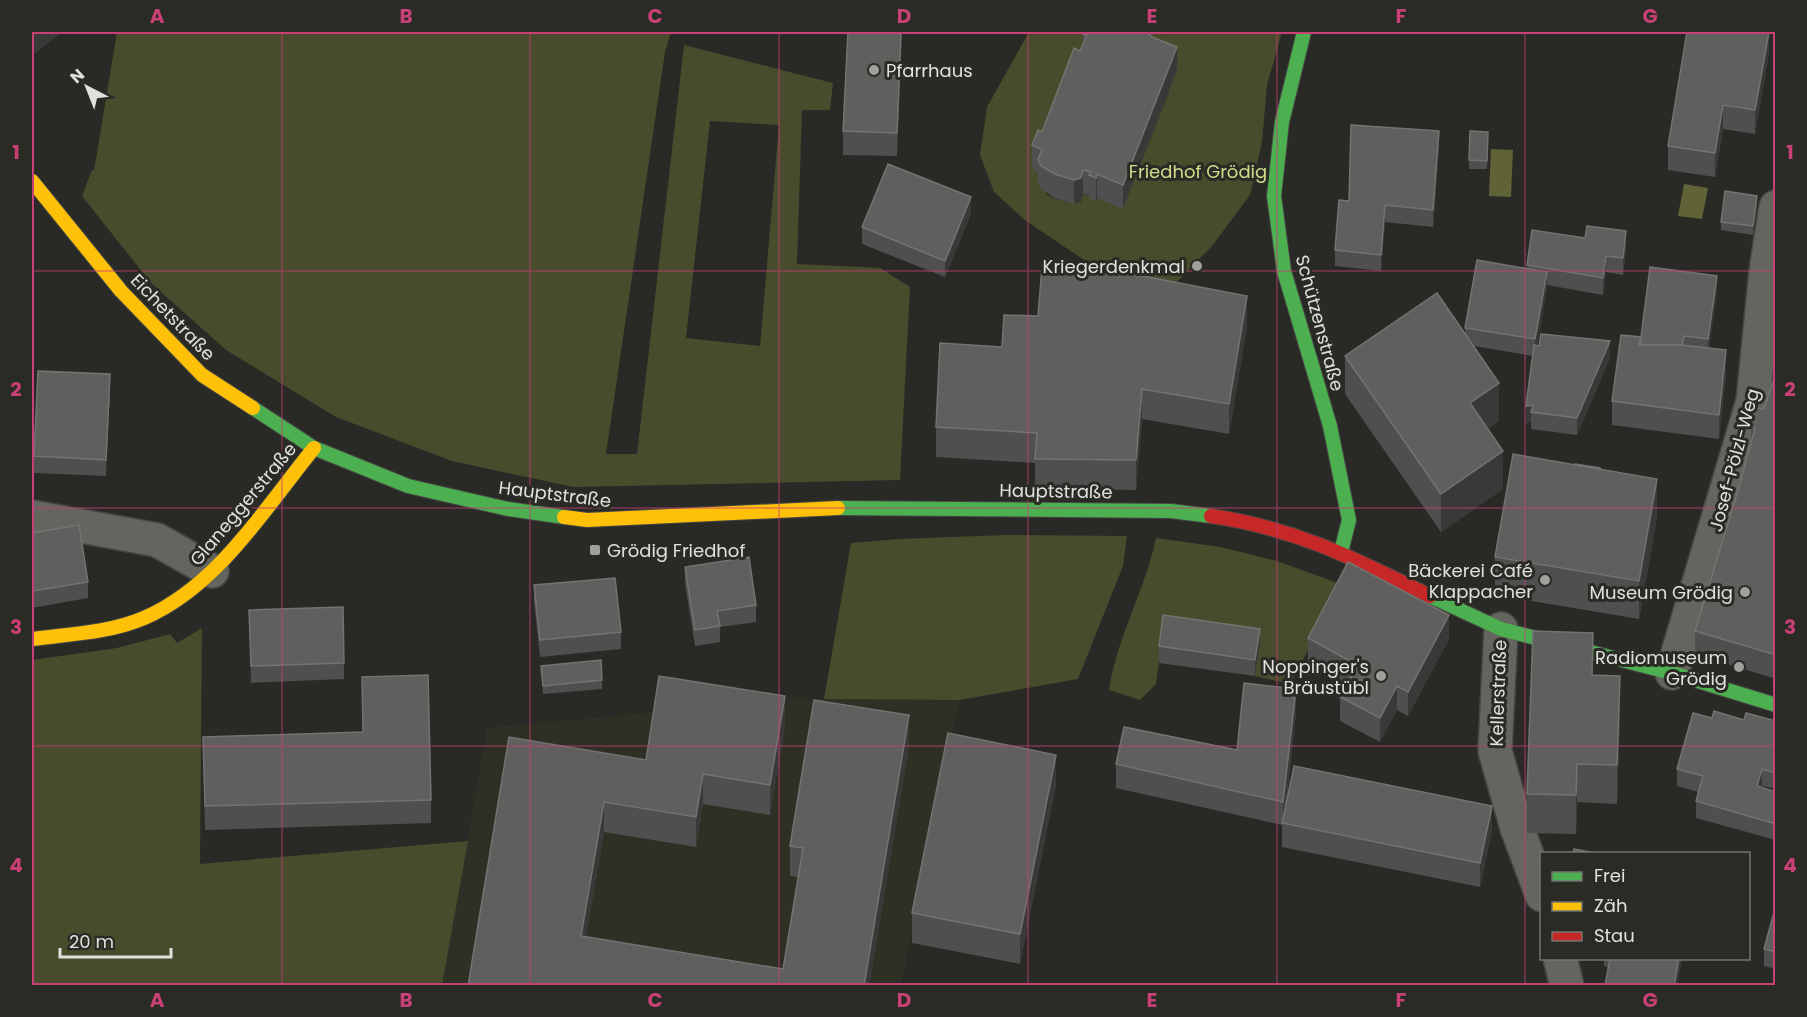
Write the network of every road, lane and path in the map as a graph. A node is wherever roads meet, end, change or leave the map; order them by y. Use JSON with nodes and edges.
{"nodes":[{"id":1,"x":1304,"y":32,"type":"edge"},
{"id":2,"x":32,"y":182,"type":"edge"},
{"id":3,"x":1776,"y":207,"type":"edge"},
{"id":4,"x":314,"y":448,"type":"junction"},
{"id":5,"x":32,"y":517,"type":"edge"},
{"id":6,"x":1341,"y":552,"type":"junction"},
{"id":7,"x":213,"y":571,"type":"junction"},
{"id":8,"x":1501,"y":629,"type":"junction"},
{"id":9,"x":32,"y":639,"type":"edge"},
{"id":10,"x":1672,"y":673,"type":"junction"},
{"id":11,"x":1776,"y":705,"type":"edge"},
{"id":12,"x":1540,"y":890,"type":"edge"},
{"id":13,"x":1560,"y":960,"type":"edge"},
{"id":14,"x":1567,"y":986,"type":"edge"}],
"edges":[{"from":1,"to":6,"type":"main road","name":"Schützenstraße"},
{"from":2,"to":4,"type":"main road","name":"Eichetstraße"},
{"from":3,"to":10,"type":"street","name":"Josef-Pölzl-Weg"},
{"from":4,"to":6,"type":"main road","name":"Hauptstraße"},
{"from":4,"to":7,"type":"main road","name":"Glaneggerstraße"},
{"from":5,"to":7,"type":"street"},
{"from":6,"to":8,"type":"main road","name":"Hauptstraße"},
{"from":7,"to":9,"type":"main road","name":"Glaneggerstraße"},
{"from":8,"to":10,"type":"main road","name":"Hauptstraße"},
{"from":8,"to":12,"type":"street","name":"Kellerstraße"},
{"from":10,"to":11,"type":"main road","name":"Hauptstraße"},
{"from":13,"to":14,"type":"street"}]}
